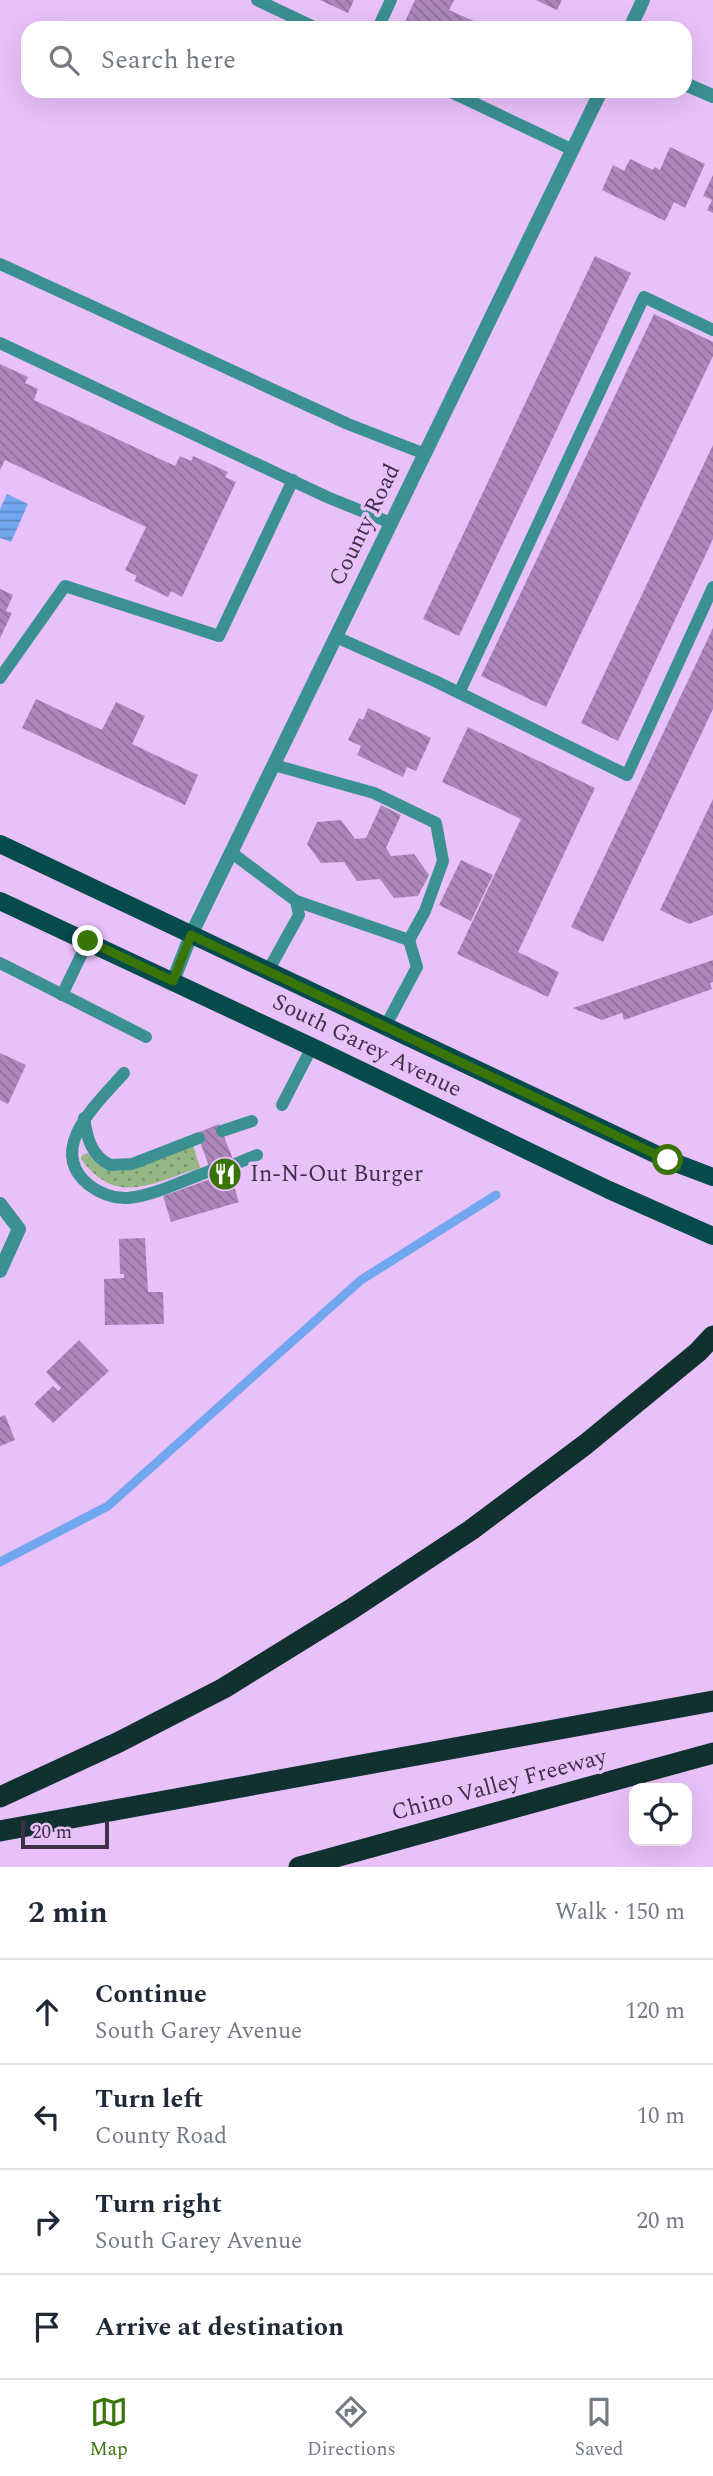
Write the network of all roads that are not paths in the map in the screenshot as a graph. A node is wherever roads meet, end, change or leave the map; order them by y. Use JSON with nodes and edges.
{"nodes":[{"id":1,"x":257,"y":0,"type":"edge"},
{"id":2,"x":391,"y":0,"type":"edge"},
{"id":3,"x":643,"y":0,"type":"edge"},
{"id":4,"x":301,"y":21,"type":"edge"},
{"id":5,"x":380,"y":21,"type":"edge"},
{"id":6,"x":633,"y":21,"type":"edge"},
{"id":7,"x":692,"y":87,"type":"edge"},
{"id":8,"x":713,"y":96,"type":"edge"},
{"id":9,"x":464,"y":98,"type":"edge"},
{"id":10,"x":598,"y":98,"type":"edge"},
{"id":11,"x":573,"y":150,"type":"junction"},
{"id":12,"x":0,"y":264,"type":"edge"},
{"id":13,"x":713,"y":330,"type":"edge"},
{"id":14,"x":0,"y":343,"type":"edge"},
{"id":15,"x":425,"y":454,"type":"junction"},
{"id":16,"x":293,"y":480,"type":"junction"},
{"id":17,"x":391,"y":523,"type":"junction"},
{"id":18,"x":713,"y":587,"type":"edge"},
{"id":19,"x":336,"y":637,"type":"junction"},
{"id":20,"x":0,"y":678,"type":"edge"},
{"id":21,"x":459,"y":693,"type":"junction"},
{"id":22,"x":274,"y":765,"type":"junction"},
{"id":23,"x":0,"y":844,"type":"edge"},
{"id":24,"x":232,"y":853,"type":"junction"},
{"id":25,"x":0,"y":901,"type":"edge"},
{"id":26,"x":296,"y":901,"type":"junction"},
{"id":27,"x":191,"y":935,"type":"junction"},
{"id":28,"x":409,"y":940,"type":"junction"},
{"id":29,"x":88,"y":941,"type":"junction"},
{"id":30,"x":0,"y":963,"type":"edge"},
{"id":31,"x":268,"y":971,"type":"junction"},
{"id":32,"x":173,"y":981,"type":"junction"},
{"id":33,"x":62,"y":995,"type":"junction"},
{"id":34,"x":385,"y":1027,"type":"junction"},
{"id":35,"x":146,"y":1037,"type":"dead end"},
{"id":36,"x":312,"y":1046,"type":"junction"},
{"id":37,"x":124,"y":1073,"type":"dead end"},
{"id":38,"x":282,"y":1105,"type":"dead end"},
{"id":39,"x":85,"y":1118,"type":"junction"},
{"id":40,"x":252,"y":1121,"type":"dead end"},
{"id":41,"x":222,"y":1131,"type":"dead end"},
{"id":42,"x":199,"y":1138,"type":"dead end"},
{"id":43,"x":257,"y":1155,"type":"dead end"},
{"id":44,"x":235,"y":1164,"type":"dead end"},
{"id":45,"x":210,"y":1171,"type":"dead end"},
{"id":46,"x":713,"y":1177,"type":"edge"},
{"id":47,"x":0,"y":1204,"type":"edge"},
{"id":48,"x":713,"y":1236,"type":"edge"},
{"id":49,"x":0,"y":1271,"type":"edge"},
{"id":50,"x":713,"y":1336,"type":"edge"},
{"id":51,"x":713,"y":1702,"type":"edge"},
{"id":52,"x":713,"y":1753,"type":"edge"},
{"id":53,"x":0,"y":1797,"type":"edge"},
{"id":54,"x":0,"y":1831,"type":"edge"},
{"id":55,"x":299,"y":1867,"type":"edge"}],
"edges":[{"from":1,"to":4,"type":"lane"},
{"from":2,"to":5,"type":"lane"},
{"from":3,"to":6,"type":"street"},
{"from":7,"to":8,"type":"street"},
{"from":9,"to":11,"type":"lane"},
{"from":10,"to":11,"type":"street","name":"County Road"},
{"from":11,"to":15,"type":"street","name":"County Road"},
{"from":12,"to":15,"type":"lane"},
{"from":13,"to":21,"type":"lane"},
{"from":14,"to":16,"type":"lane"},
{"from":15,"to":17,"type":"street","name":"County Road"},
{"from":16,"to":17,"type":"lane"},
{"from":16,"to":20,"type":"lane"},
{"from":17,"to":19,"type":"street","name":"County Road"},
{"from":18,"to":21,"type":"lane"},
{"from":19,"to":21,"type":"lane"},
{"from":19,"to":22,"type":"street","name":"County Road"},
{"from":22,"to":24,"type":"street","name":"County Road"},
{"from":22,"to":28,"type":"lane"},
{"from":23,"to":27,"type":"main road","name":"South Garey Avenue"},
{"from":24,"to":26,"type":"lane"},
{"from":24,"to":27,"type":"street","name":"County Road"},
{"from":25,"to":29,"type":"main road","name":"South Garey Avenue"},
{"from":26,"to":28,"type":"lane"},
{"from":26,"to":31,"type":"lane"},
{"from":27,"to":31,"type":"main road","name":"South Garey Avenue"},
{"from":27,"to":32,"type":"street","name":"County Road"},
{"from":28,"to":34,"type":"lane"},
{"from":29,"to":32,"type":"main road","name":"South Garey Avenue"},
{"from":29,"to":33,"type":"lane"},
{"from":30,"to":33,"type":"lane"},
{"from":31,"to":34,"type":"main road","name":"South Garey Avenue"},
{"from":32,"to":36,"type":"main road","name":"South Garey Avenue"},
{"from":33,"to":35,"type":"lane"},
{"from":34,"to":46,"type":"main road","name":"South Garey Avenue"},
{"from":36,"to":38,"type":"lane"},
{"from":36,"to":48,"type":"main road","name":"South Garey Avenue"},
{"from":37,"to":39,"type":"lane"},
{"from":39,"to":42,"type":"lane"},
{"from":39,"to":45,"type":"lane"},
{"from":40,"to":41,"type":"lane"},
{"from":43,"to":44,"type":"lane"},
{"from":47,"to":49,"type":"street"},
{"from":50,"to":53,"type":"highway"},
{"from":51,"to":54,"type":"highway"},
{"from":52,"to":55,"type":"highway","name":"Chino Valley Freeway"}]}
